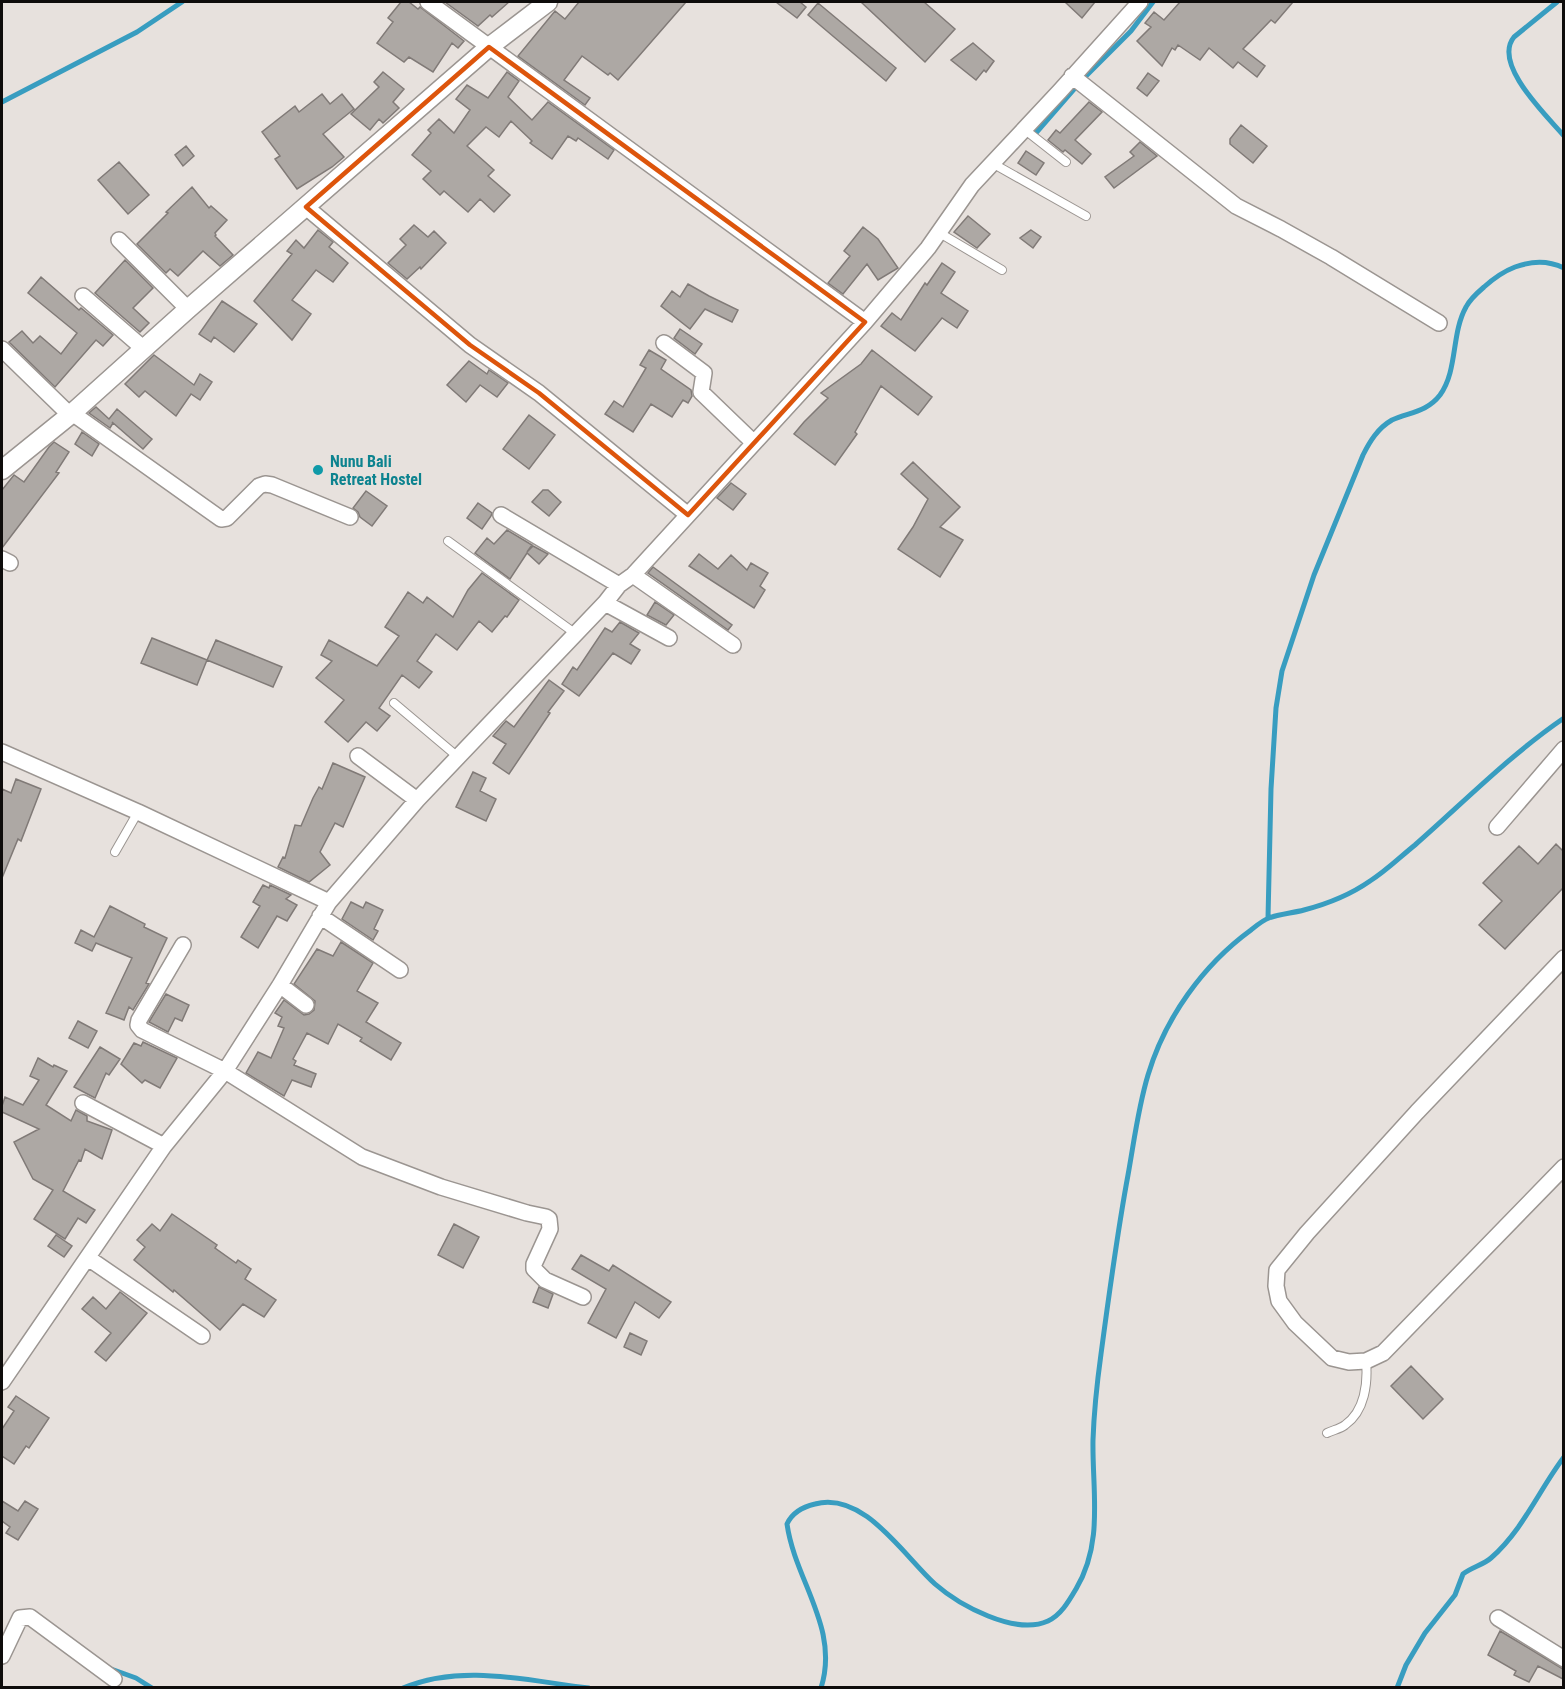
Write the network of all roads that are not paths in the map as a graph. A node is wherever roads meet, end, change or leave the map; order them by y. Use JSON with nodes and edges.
{"nodes":[{"id":1,"x":428,"y":2,"type":"edge"},
{"id":2,"x":549,"y":2,"type":"edge"},
{"id":3,"x":1140,"y":2,"type":"edge"},
{"id":4,"x":495,"y":52,"type":"junction"},
{"id":5,"x":1072,"y":76,"type":"junction"},
{"id":6,"x":1024,"y":129,"type":"junction"},
{"id":7,"x":1066,"y":162,"type":"dead end"},
{"id":8,"x":992,"y":163,"type":"junction"},
{"id":9,"x":308,"y":209,"type":"junction"},
{"id":10,"x":1086,"y":216,"type":"dead end"},
{"id":11,"x":938,"y":232,"type":"junction"},
{"id":12,"x":119,"y":240,"type":"dead end"},
{"id":13,"x":1002,"y":270,"type":"dead end"},
{"id":14,"x":83,"y":296,"type":"dead end"},
{"id":15,"x":188,"y":309,"type":"junction"},
{"id":16,"x":865,"y":321,"type":"junction"},
{"id":17,"x":1439,"y":323,"type":"dead end"},
{"id":18,"x":664,"y":343,"type":"dead end"},
{"id":19,"x":2,"y":349,"type":"edge"},
{"id":20,"x":144,"y":350,"type":"junction"},
{"id":21,"x":71,"y":414,"type":"junction"},
{"id":22,"x":754,"y":442,"type":"junction"},
{"id":23,"x":2,"y":470,"type":"edge"},
{"id":24,"x":688,"y":514,"type":"junction"},
{"id":25,"x":501,"y":515,"type":"dead end"},
{"id":26,"x":350,"y":517,"type":"dead end"},
{"id":27,"x":448,"y":541,"type":"dead end"},
{"id":28,"x":633,"y":575,"type":"junction"},
{"id":29,"x":619,"y":585,"type":"junction"},
{"id":30,"x":605,"y":603,"type":"junction"},
{"id":31,"x":576,"y":634,"type":"junction"},
{"id":32,"x":669,"y":638,"type":"dead end"},
{"id":33,"x":733,"y":645,"type":"dead end"},
{"id":34,"x":394,"y":704,"type":"dead end"},
{"id":35,"x":1563,"y":749,"type":"edge"},
{"id":36,"x":2,"y":753,"type":"edge"},
{"id":37,"x":358,"y":756,"type":"dead end"},
{"id":38,"x":458,"y":757,"type":"junction"},
{"id":39,"x":417,"y":800,"type":"junction"},
{"id":40,"x":138,"y":812,"type":"junction"},
{"id":41,"x":1497,"y":827,"type":"dead end"},
{"id":42,"x":115,"y":852,"type":"dead end"},
{"id":43,"x":329,"y":902,"type":"junction"},
{"id":44,"x":320,"y":916,"type":"junction"},
{"id":45,"x":183,"y":945,"type":"dead end"},
{"id":46,"x":1563,"y":958,"type":"edge"},
{"id":47,"x":400,"y":970,"type":"dead end"},
{"id":48,"x":280,"y":985,"type":"junction"},
{"id":49,"x":306,"y":1005,"type":"dead end"},
{"id":50,"x":225,"y":1071,"type":"junction"},
{"id":51,"x":83,"y":1103,"type":"dead end"},
{"id":52,"x":164,"y":1146,"type":"junction"},
{"id":53,"x":1563,"y":1167,"type":"edge"},
{"id":54,"x":88,"y":1258,"type":"junction"},
{"id":55,"x":582,"y":1297,"type":"dead end"},
{"id":56,"x":202,"y":1336,"type":"dead end"},
{"id":57,"x":1366,"y":1361,"type":"junction"},
{"id":58,"x":2,"y":1382,"type":"edge"},
{"id":59,"x":1327,"y":1433,"type":"dead end"},
{"id":60,"x":1498,"y":1618,"type":"dead end"},
{"id":61,"x":2,"y":1656,"type":"edge"},
{"id":62,"x":1563,"y":1659,"type":"edge"},
{"id":63,"x":114,"y":1679,"type":"dead end"}],
"edges":[{"from":1,"to":4,"type":"street"},
{"from":2,"to":4,"type":"street"},
{"from":3,"to":5,"type":"street"},
{"from":4,"to":9,"type":"street"},
{"from":4,"to":16,"type":"street"},
{"from":5,"to":6,"type":"street"},
{"from":5,"to":17,"type":"street"},
{"from":6,"to":7,"type":"lane"},
{"from":6,"to":8,"type":"street"},
{"from":8,"to":10,"type":"lane"},
{"from":8,"to":11,"type":"street"},
{"from":9,"to":15,"type":"street"},
{"from":9,"to":24,"type":"street"},
{"from":11,"to":13,"type":"lane"},
{"from":11,"to":16,"type":"street"},
{"from":12,"to":15,"type":"street"},
{"from":14,"to":20,"type":"street"},
{"from":15,"to":20,"type":"street"},
{"from":16,"to":22,"type":"street"},
{"from":18,"to":22,"type":"street"},
{"from":19,"to":21,"type":"street"},
{"from":20,"to":21,"type":"street"},
{"from":21,"to":23,"type":"street"},
{"from":21,"to":26,"type":"street"},
{"from":22,"to":24,"type":"street"},
{"from":24,"to":28,"type":"street"},
{"from":25,"to":29,"type":"street"},
{"from":27,"to":31,"type":"lane"},
{"from":28,"to":29,"type":"street"},
{"from":28,"to":33,"type":"street"},
{"from":29,"to":30,"type":"street"},
{"from":30,"to":31,"type":"street"},
{"from":30,"to":32,"type":"street"},
{"from":31,"to":38,"type":"street"},
{"from":34,"to":38,"type":"lane"},
{"from":35,"to":41,"type":"street"},
{"from":36,"to":40,"type":"street"},
{"from":37,"to":39,"type":"street"},
{"from":38,"to":39,"type":"street"},
{"from":39,"to":43,"type":"street"},
{"from":40,"to":42,"type":"lane"},
{"from":40,"to":43,"type":"street"},
{"from":43,"to":44,"type":"street"},
{"from":44,"to":47,"type":"street"},
{"from":44,"to":48,"type":"street"},
{"from":45,"to":50,"type":"street"},
{"from":46,"to":57,"type":"street"},
{"from":48,"to":49,"type":"street"},
{"from":48,"to":50,"type":"street"},
{"from":50,"to":52,"type":"street"},
{"from":50,"to":55,"type":"street"},
{"from":51,"to":52,"type":"street"},
{"from":52,"to":54,"type":"street"},
{"from":53,"to":57,"type":"street"},
{"from":54,"to":56,"type":"street"},
{"from":54,"to":58,"type":"street"},
{"from":57,"to":59,"type":"lane"},
{"from":60,"to":62,"type":"street"},
{"from":61,"to":63,"type":"street"}]}
